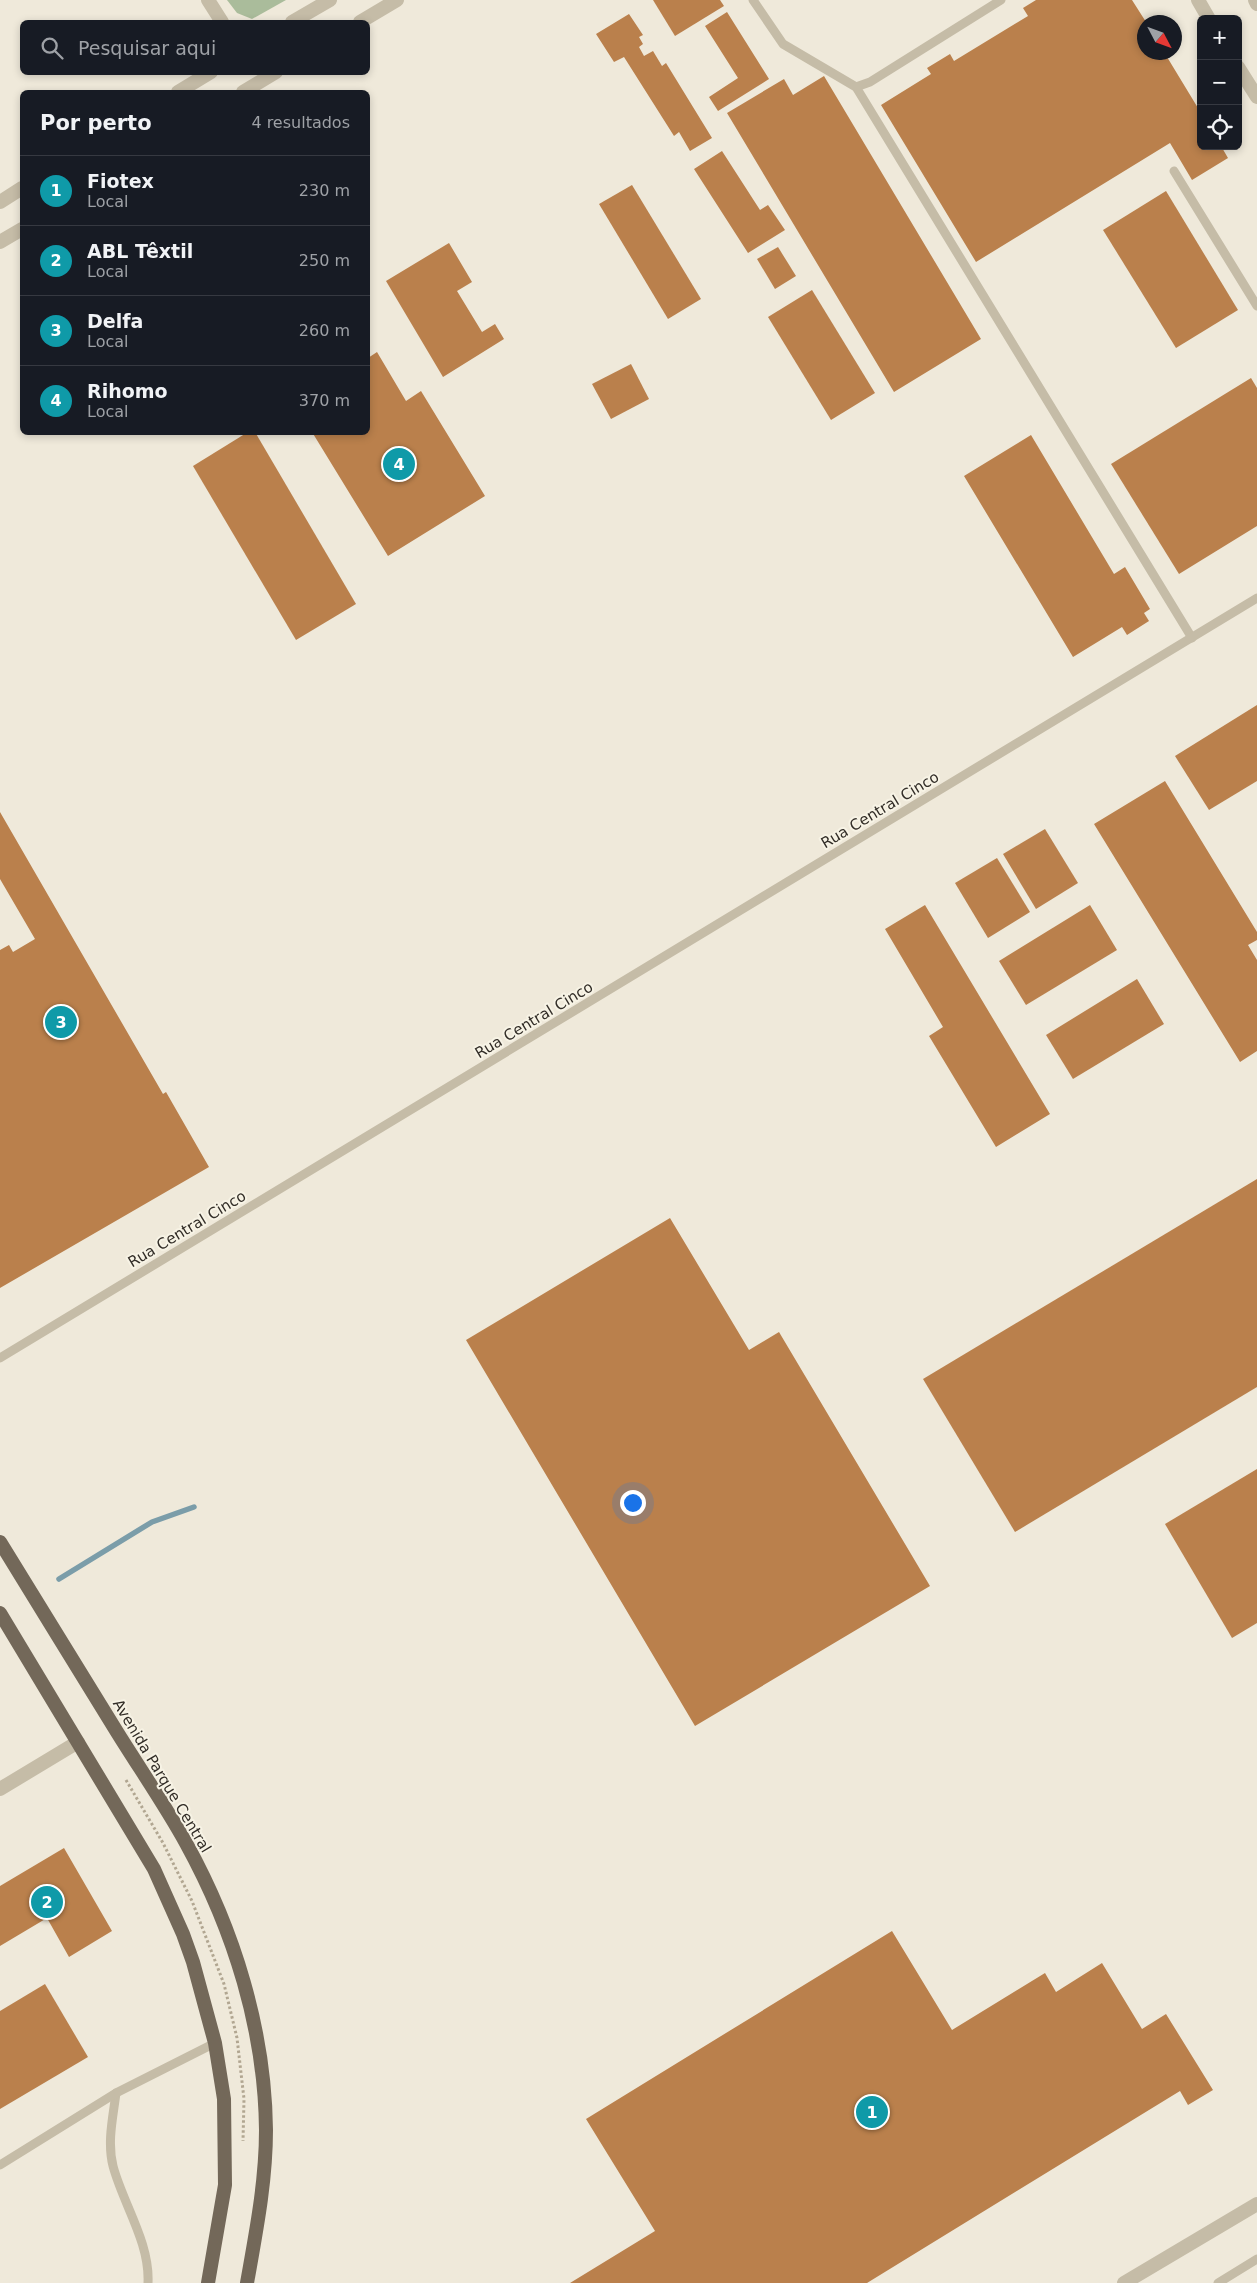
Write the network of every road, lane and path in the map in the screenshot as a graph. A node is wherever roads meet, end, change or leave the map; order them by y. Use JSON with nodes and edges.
{"nodes":[{"id":1,"x":208,"y":0,"type":"edge"},
{"id":2,"x":330,"y":0,"type":"edge"},
{"id":3,"x":397,"y":0,"type":"edge"},
{"id":4,"x":753,"y":0,"type":"edge"},
{"id":5,"x":1001,"y":0,"type":"edge"},
{"id":6,"x":1198,"y":0,"type":"edge"},
{"id":7,"x":1255,"y":0,"type":"edge"},
{"id":8,"x":1257,"y":4,"type":"edge"},
{"id":9,"x":1207,"y":15,"type":"edge"},
{"id":10,"x":221,"y":20,"type":"edge"},
{"id":11,"x":295,"y":20,"type":"edge"},
{"id":12,"x":363,"y":20,"type":"edge"},
{"id":13,"x":1242,"y":73,"type":"edge"},
{"id":14,"x":205,"y":75,"type":"edge"},
{"id":15,"x":271,"y":75,"type":"edge"},
{"id":16,"x":856,"y":87,"type":"junction"},
{"id":17,"x":181,"y":90,"type":"edge"},
{"id":18,"x":246,"y":90,"type":"edge"},
{"id":19,"x":1257,"y":97,"type":"edge"},
{"id":20,"x":1174,"y":172,"type":"dead end"},
{"id":21,"x":20,"y":189,"type":"edge"},
{"id":22,"x":0,"y":202,"type":"edge"},
{"id":23,"x":20,"y":230,"type":"edge"},
{"id":24,"x":0,"y":242,"type":"edge"},
{"id":25,"x":1257,"y":306,"type":"edge"},
{"id":26,"x":1257,"y":598,"type":"edge"},
{"id":27,"x":1192,"y":638,"type":"junction"},
{"id":28,"x":0,"y":1358,"type":"edge"},
{"id":29,"x":0,"y":1542,"type":"edge"},
{"id":30,"x":0,"y":1613,"type":"edge"},
{"id":31,"x":78,"y":1742,"type":"junction"},
{"id":32,"x":0,"y":1789,"type":"edge"},
{"id":33,"x":215,"y":2043,"type":"junction"},
{"id":34,"x":116,"y":2093,"type":"junction"},
{"id":35,"x":0,"y":2166,"type":"edge"},
{"id":36,"x":1257,"y":2204,"type":"edge"},
{"id":37,"x":1257,"y":2259,"type":"edge"},
{"id":38,"x":148,"y":2283,"type":"edge"},
{"id":39,"x":208,"y":2283,"type":"edge"},
{"id":40,"x":247,"y":2283,"type":"edge"},
{"id":41,"x":1124,"y":2283,"type":"edge"},
{"id":42,"x":1218,"y":2283,"type":"edge"}],
"edges":[{"from":1,"to":10,"type":"street"},
{"from":2,"to":11,"type":"street"},
{"from":3,"to":12,"type":"street"},
{"from":4,"to":16,"type":"lane"},
{"from":5,"to":16,"type":"lane"},
{"from":6,"to":9,"type":"street"},
{"from":7,"to":8,"type":"street"},
{"from":13,"to":19,"type":"street"},
{"from":14,"to":17,"type":"street"},
{"from":15,"to":18,"type":"street"},
{"from":16,"to":27,"type":"lane"},
{"from":20,"to":25,"type":"lane"},
{"from":21,"to":22,"type":"street"},
{"from":23,"to":24,"type":"street"},
{"from":26,"to":27,"type":"lane","name":"Rua Central Cinco"},
{"from":27,"to":28,"type":"lane","name":"Rua Central Cinco"},
{"from":29,"to":40,"type":"main road","name":"Avenida Parque Central"},
{"from":30,"to":31,"type":"main road"},
{"from":31,"to":32,"type":"street"},
{"from":31,"to":33,"type":"main road"},
{"from":33,"to":34,"type":"lane"},
{"from":33,"to":39,"type":"main road"},
{"from":34,"to":35,"type":"lane"},
{"from":34,"to":38,"type":"lane"},
{"from":36,"to":41,"type":"street"},
{"from":37,"to":42,"type":"lane"}]}
